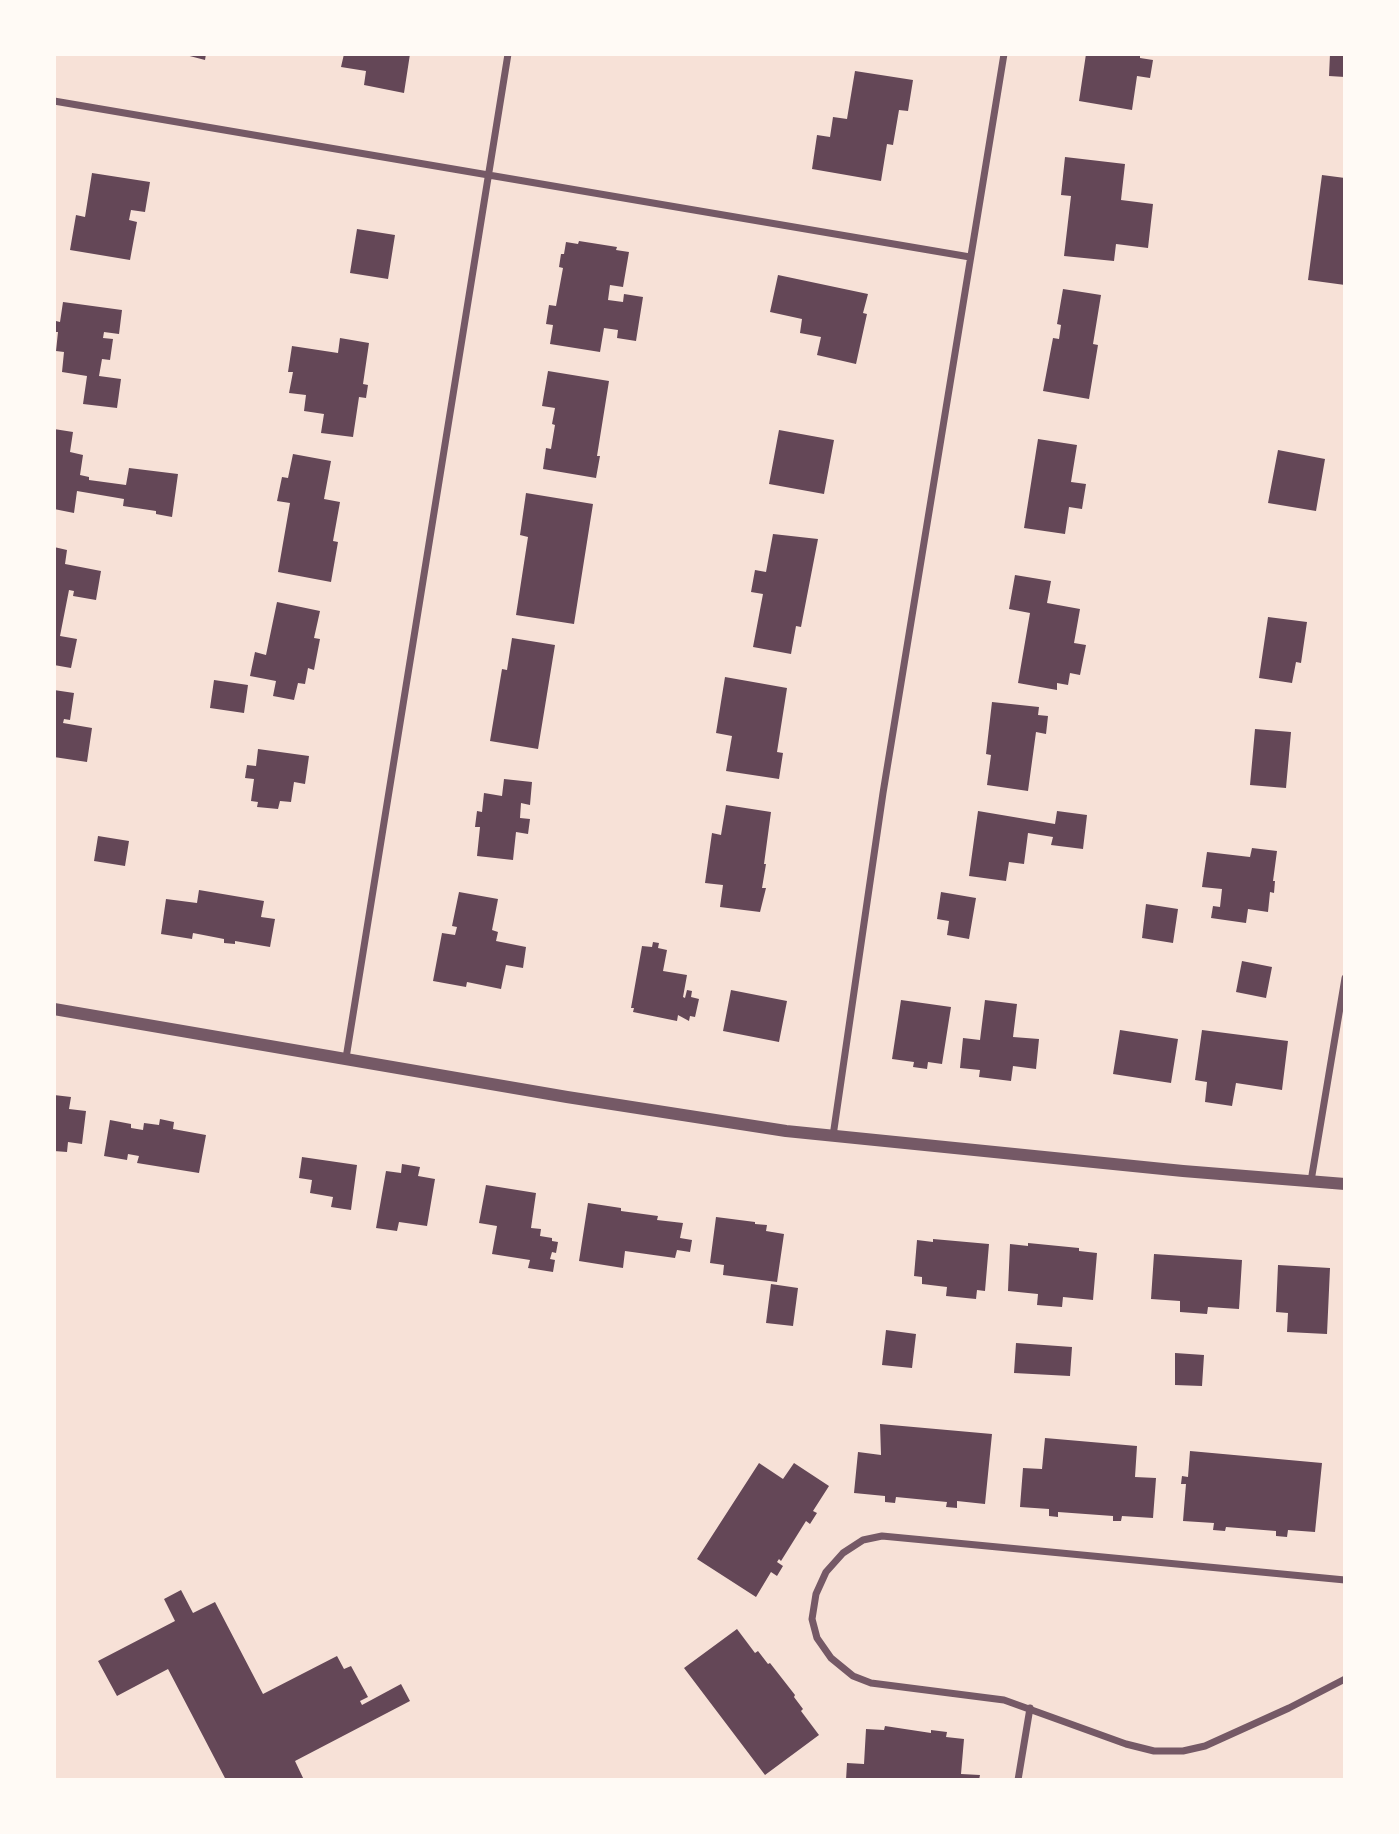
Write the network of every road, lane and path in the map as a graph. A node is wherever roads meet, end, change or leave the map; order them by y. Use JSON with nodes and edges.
{"nodes":[{"id":1,"x":508,"y":54,"type":"edge"},
{"id":2,"x":1004,"y":54,"type":"edge"},
{"id":3,"x":54,"y":101,"type":"edge"},
{"id":4,"x":489,"y":175,"type":"junction"},
{"id":5,"x":970,"y":257,"type":"junction"},
{"id":6,"x":1345,"y":978,"type":"edge"},
{"id":7,"x":54,"y":1009,"type":"edge"},
{"id":8,"x":346,"y":1058,"type":"junction"},
{"id":9,"x":833,"y":1136,"type":"junction"},
{"id":10,"x":1311,"y":1181,"type":"junction"},
{"id":11,"x":1345,"y":1184,"type":"edge"},
{"id":12,"x":1345,"y":1580,"type":"edge"},
{"id":13,"x":1345,"y":1679,"type":"edge"},
{"id":14,"x":1030,"y":1709,"type":"junction"},
{"id":15,"x":1018,"y":1780,"type":"edge"}],
"edges":[{"from":1,"to":4,"type":"street"},
{"from":2,"to":5,"type":"street"},
{"from":3,"to":4,"type":"street"},
{"from":4,"to":5,"type":"street"},
{"from":4,"to":8,"type":"street"},
{"from":5,"to":9,"type":"street"},
{"from":6,"to":10,"type":"street"},
{"from":7,"to":8,"type":"street"},
{"from":8,"to":9,"type":"street"},
{"from":9,"to":10,"type":"street"},
{"from":10,"to":11,"type":"street"},
{"from":12,"to":14,"type":"street"},
{"from":13,"to":14,"type":"street"},
{"from":14,"to":15,"type":"street"}]}
